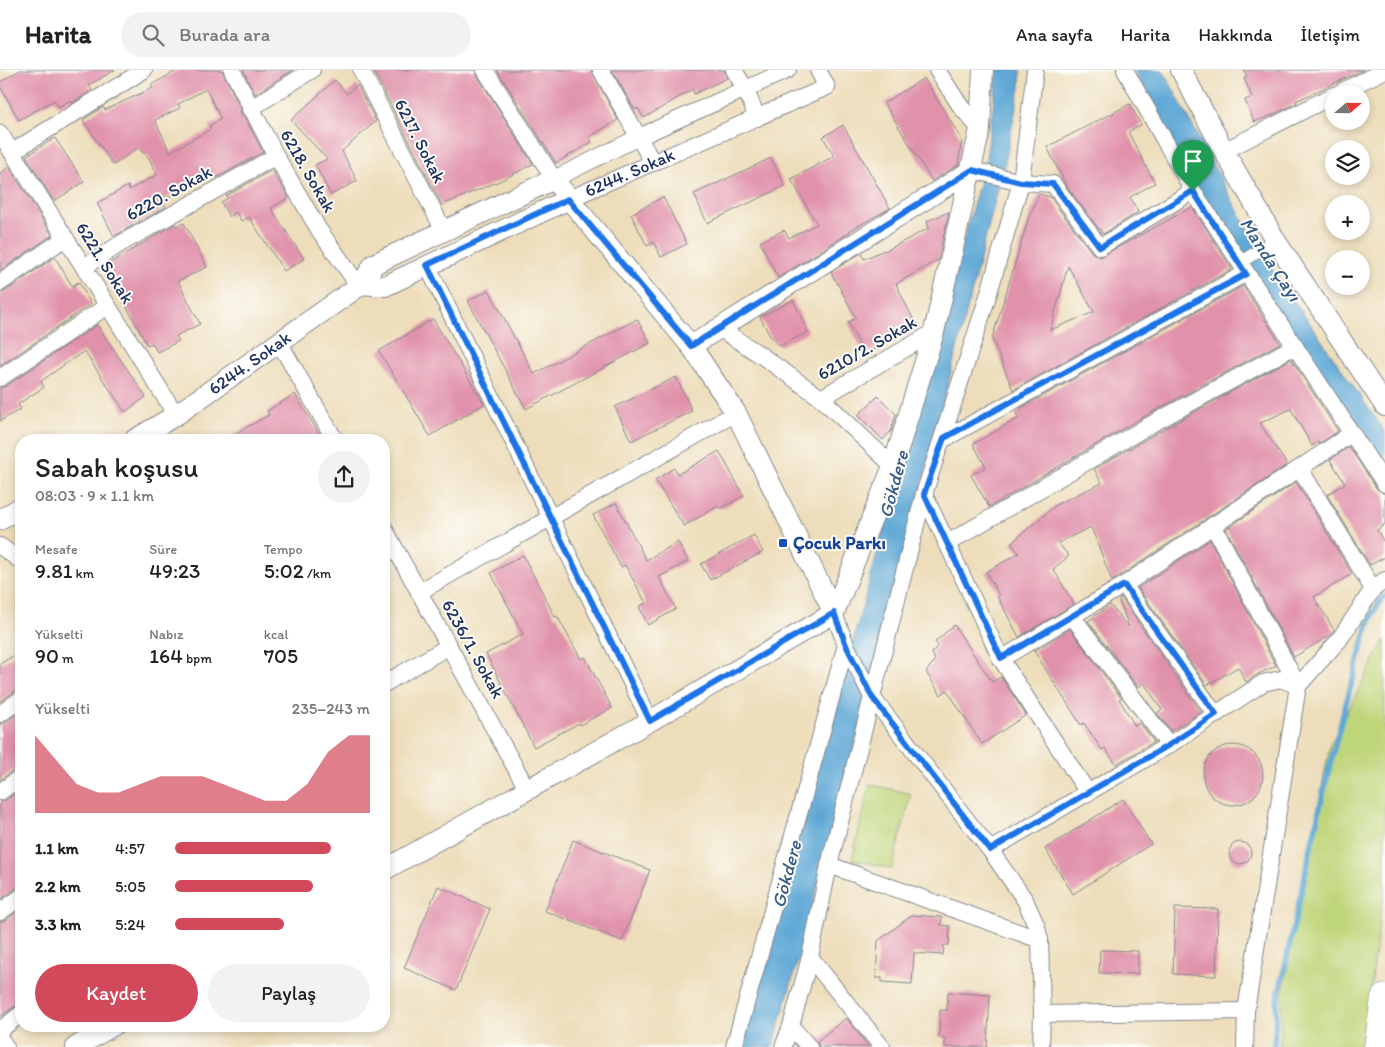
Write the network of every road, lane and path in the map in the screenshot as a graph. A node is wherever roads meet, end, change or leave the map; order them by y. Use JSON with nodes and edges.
{"nodes":[{"id":1,"x":144,"y":70,"type":"edge"},
{"id":2,"x":232,"y":70,"type":"edge"},
{"id":3,"x":312,"y":70,"type":"edge"},
{"id":4,"x":361,"y":70,"type":"edge"},
{"id":5,"x":485,"y":70,"type":"edge"},
{"id":6,"x":601,"y":70,"type":"edge"},
{"id":7,"x":734,"y":70,"type":"edge"},
{"id":8,"x":788,"y":70,"type":"edge"},
{"id":9,"x":818,"y":70,"type":"edge"},
{"id":10,"x":937,"y":70,"type":"edge"},
{"id":11,"x":983,"y":70,"type":"edge"},
{"id":12,"x":1035,"y":70,"type":"edge"},
{"id":13,"x":1125,"y":70,"type":"edge"},
{"id":14,"x":1181,"y":70,"type":"edge"},
{"id":15,"x":1382,"y":71,"type":"edge"},
{"id":16,"x":1353,"y":85,"type":"edge"},
{"id":17,"x":746,"y":90,"type":"junction"},
{"id":18,"x":1325,"y":99,"type":"edge"},
{"id":19,"x":250,"y":109,"type":"junction"},
{"id":20,"x":757,"y":118,"type":"junction"},
{"id":21,"x":980,"y":129,"type":"junction"},
{"id":22,"x":0,"y":133,"type":"edge"},
{"id":23,"x":639,"y":137,"type":"junction"},
{"id":24,"x":12,"y":152,"type":"junction"},
{"id":25,"x":1224,"y":152,"type":"junction"},
{"id":26,"x":276,"y":156,"type":"junction"},
{"id":27,"x":653,"y":163,"type":"junction"},
{"id":28,"x":976,"y":171,"type":"junction"},
{"id":29,"x":554,"y":179,"type":"junction"},
{"id":30,"x":1021,"y":182,"type":"junction"},
{"id":31,"x":1193,"y":191,"type":"junction"},
{"id":32,"x":568,"y":199,"type":"junction"},
{"id":33,"x":444,"y":231,"type":"junction"},
{"id":34,"x":66,"y":238,"type":"junction"},
{"id":35,"x":1272,"y":244,"type":"junction"},
{"id":36,"x":427,"y":265,"type":"junction"},
{"id":37,"x":84,"y":267,"type":"junction"},
{"id":38,"x":1243,"y":268,"type":"junction"},
{"id":39,"x":0,"y":283,"type":"edge"},
{"id":40,"x":360,"y":285,"type":"junction"},
{"id":41,"x":107,"y":306,"type":"junction"},
{"id":42,"x":719,"y":328,"type":"junction"},
{"id":43,"x":934,"y":332,"type":"junction"},
{"id":44,"x":279,"y":342,"type":"junction"},
{"id":45,"x":691,"y":346,"type":"junction"},
{"id":46,"x":1295,"y":346,"type":"junction"},
{"id":47,"x":0,"y":378,"type":"edge"},
{"id":48,"x":820,"y":398,"type":"junction"},
{"id":49,"x":1385,"y":406,"type":"edge"},
{"id":50,"x":736,"y":413,"type":"junction"},
{"id":51,"x":176,"y":414,"type":"junction"},
{"id":52,"x":144,"y":434,"type":"edge"},
{"id":53,"x":332,"y":434,"type":"edge"},
{"id":54,"x":1351,"y":434,"type":"junction"},
{"id":55,"x":944,"y":438,"type":"junction"},
{"id":56,"x":893,"y":466,"type":"junction"},
{"id":57,"x":1300,"y":469,"type":"junction"},
{"id":58,"x":1385,"y":484,"type":"edge"},
{"id":59,"x":924,"y":494,"type":"junction"},
{"id":60,"x":15,"y":511,"type":"edge"},
{"id":61,"x":550,"y":518,"type":"junction"},
{"id":62,"x":0,"y":520,"type":"edge"},
{"id":63,"x":1213,"y":526,"type":"junction"},
{"id":64,"x":390,"y":539,"type":"edge"},
{"id":65,"x":946,"y":544,"type":"junction"},
{"id":66,"x":0,"y":546,"type":"edge"},
{"id":67,"x":15,"y":557,"type":"edge"},
{"id":68,"x":1379,"y":584,"type":"edge"},
{"id":69,"x":1124,"y":585,"type":"junction"},
{"id":70,"x":419,"y":592,"type":"junction"},
{"id":71,"x":834,"y":613,"type":"junction"},
{"id":72,"x":1072,"y":616,"type":"junction"},
{"id":73,"x":846,"y":645,"type":"junction"},
{"id":74,"x":449,"y":646,"type":"junction"},
{"id":75,"x":1001,"y":658,"type":"junction"},
{"id":76,"x":390,"y":680,"type":"edge"},
{"id":77,"x":1298,"y":686,"type":"junction"},
{"id":78,"x":872,"y":697,"type":"junction"},
{"id":79,"x":15,"y":703,"type":"edge"},
{"id":80,"x":0,"y":714,"type":"edge"},
{"id":81,"x":1216,"y":714,"type":"junction"},
{"id":82,"x":650,"y":721,"type":"junction"},
{"id":83,"x":1169,"y":745,"type":"junction"},
{"id":84,"x":15,"y":781,"type":"edge"},
{"id":85,"x":527,"y":789,"type":"junction"},
{"id":86,"x":0,"y":792,"type":"edge"},
{"id":87,"x":1088,"y":793,"type":"junction"},
{"id":88,"x":990,"y":850,"type":"junction"},
{"id":89,"x":829,"y":865,"type":"junction"},
{"id":90,"x":390,"y":867,"type":"edge"},
{"id":91,"x":15,"y":901,"type":"edge"},
{"id":92,"x":0,"y":912,"type":"edge"},
{"id":93,"x":1040,"y":940,"type":"junction"},
{"id":94,"x":810,"y":957,"type":"junction"},
{"id":95,"x":1385,"y":998,"type":"edge"},
{"id":96,"x":1246,"y":1010,"type":"junction"},
{"id":97,"x":1042,"y":1014,"type":"junction"},
{"id":98,"x":15,"y":1019,"type":"edge"},
{"id":99,"x":791,"y":1026,"type":"junction"},
{"id":100,"x":0,"y":1030,"type":"edge"},
{"id":101,"x":102,"y":1032,"type":"edge"},
{"id":102,"x":0,"y":1038,"type":"edge"},
{"id":103,"x":6,"y":1047,"type":"edge"},
{"id":104,"x":76,"y":1047,"type":"edge"},
{"id":105,"x":734,"y":1047,"type":"edge"},
{"id":106,"x":783,"y":1047,"type":"edge"},
{"id":107,"x":809,"y":1047,"type":"edge"},
{"id":108,"x":882,"y":1047,"type":"edge"},
{"id":109,"x":1041,"y":1047,"type":"edge"},
{"id":110,"x":1245,"y":1047,"type":"edge"},
{"id":111,"x":1378,"y":1047,"type":"edge"}],
"edges":[{"from":1,"to":24,"type":"street"},
{"from":2,"to":19,"type":"street","name":"6218. Sokak"},
{"from":3,"to":19,"type":"street"},
{"from":4,"to":33,"type":"street","name":"6217. Sokak"},
{"from":5,"to":29,"type":"street"},
{"from":6,"to":23,"type":"street"},
{"from":7,"to":17,"type":"street"},
{"from":8,"to":17,"type":"street","name":"6244. Sokak"},
{"from":9,"to":20,"type":"street","name":"6244. Sokak"},
{"from":10,"to":21,"type":"street"},
{"from":11,"to":21,"type":"street"},
{"from":12,"to":30,"type":"street"},
{"from":13,"to":31,"type":"street"},
{"from":14,"to":25,"type":"street"},
{"from":15,"to":16,"type":"street"},
{"from":17,"to":20,"type":"street"},
{"from":17,"to":23,"type":"street","name":"6244. Sokak"},
{"from":18,"to":25,"type":"street"},
{"from":19,"to":26,"type":"street","name":"6218. Sokak"},
{"from":20,"to":27,"type":"street","name":"6244. Sokak"},
{"from":21,"to":28,"type":"street"},
{"from":22,"to":24,"type":"street","name":"6221. Sokak"},
{"from":23,"to":27,"type":"street"},
{"from":23,"to":29,"type":"street","name":"6244. Sokak"},
{"from":24,"to":34,"type":"street","name":"6221. Sokak"},
{"from":25,"to":35,"type":"street"},
{"from":26,"to":37,"type":"street","name":"6220. Sokak"},
{"from":26,"to":40,"type":"street","name":"6218. Sokak"},
{"from":27,"to":32,"type":"street","name":"6244. Sokak"},
{"from":28,"to":30,"type":"street"},
{"from":28,"to":42,"type":"street"},
{"from":28,"to":43,"type":"street"},
{"from":29,"to":32,"type":"street"},
{"from":29,"to":33,"type":"street","name":"6244. Sokak"},
{"from":30,"to":31,"type":"street"},
{"from":30,"to":55,"type":"street"},
{"from":31,"to":38,"type":"street"},
{"from":32,"to":36,"type":"street","name":"6244. Sokak"},
{"from":32,"to":45,"type":"street"},
{"from":33,"to":40,"type":"street","name":"6244. Sokak"},
{"from":34,"to":37,"type":"street","name":"6221. Sokak"},
{"from":34,"to":39,"type":"street"},
{"from":35,"to":38,"type":"street"},
{"from":35,"to":49,"type":"street"},
{"from":36,"to":40,"type":"street","name":"6244. Sokak"},
{"from":36,"to":61,"type":"street"},
{"from":37,"to":41,"type":"street","name":"6221. Sokak"},
{"from":38,"to":46,"type":"street"},
{"from":38,"to":55,"type":"street"},
{"from":40,"to":44,"type":"street","name":"6244. Sokak"},
{"from":41,"to":47,"type":"street"},
{"from":41,"to":51,"type":"street","name":"6221. Sokak"},
{"from":42,"to":45,"type":"street"},
{"from":42,"to":48,"type":"street"},
{"from":43,"to":48,"type":"street","name":"6210/2. Sokak"},
{"from":43,"to":56,"type":"street"},
{"from":44,"to":51,"type":"street","name":"6244. Sokak"},
{"from":44,"to":53,"type":"street"},
{"from":45,"to":50,"type":"street"},
{"from":46,"to":54,"type":"street"},
{"from":46,"to":65,"type":"street"},
{"from":48,"to":56,"type":"street"},
{"from":50,"to":61,"type":"street"},
{"from":50,"to":71,"type":"street"},
{"from":51,"to":52,"type":"street","name":"6244. Sokak"},
{"from":54,"to":57,"type":"street"},
{"from":54,"to":58,"type":"street"},
{"from":55,"to":59,"type":"street"},
{"from":56,"to":71,"type":"street"},
{"from":57,"to":63,"type":"street"},
{"from":57,"to":68,"type":"street"},
{"from":59,"to":65,"type":"street"},
{"from":59,"to":78,"type":"street"},
{"from":60,"to":62,"type":"street"},
{"from":61,"to":70,"type":"street"},
{"from":61,"to":82,"type":"street"},
{"from":63,"to":69,"type":"street"},
{"from":63,"to":77,"type":"street"},
{"from":64,"to":70,"type":"street","name":"6236/1. Sokak"},
{"from":65,"to":75,"type":"street"},
{"from":66,"to":67,"type":"street"},
{"from":68,"to":77,"type":"street"},
{"from":69,"to":72,"type":"street"},
{"from":69,"to":81,"type":"street"},
{"from":70,"to":74,"type":"street","name":"6236/1. Sokak"},
{"from":71,"to":73,"type":"street"},
{"from":71,"to":82,"type":"street"},
{"from":72,"to":75,"type":"street"},
{"from":72,"to":83,"type":"street"},
{"from":73,"to":78,"type":"street"},
{"from":73,"to":105,"type":"street"},
{"from":74,"to":76,"type":"street"},
{"from":74,"to":85,"type":"street","name":"6236/1. Sokak"},
{"from":75,"to":87,"type":"street"},
{"from":77,"to":81,"type":"street"},
{"from":77,"to":96,"type":"street"},
{"from":78,"to":88,"type":"street"},
{"from":78,"to":89,"type":"street"},
{"from":79,"to":80,"type":"street"},
{"from":81,"to":83,"type":"street"},
{"from":82,"to":85,"type":"street"},
{"from":83,"to":87,"type":"street"},
{"from":84,"to":86,"type":"street"},
{"from":85,"to":90,"type":"street"},
{"from":87,"to":88,"type":"street"},
{"from":88,"to":93,"type":"street"},
{"from":89,"to":93,"type":"street"},
{"from":89,"to":94,"type":"street"},
{"from":91,"to":92,"type":"street"},
{"from":93,"to":97,"type":"street"},
{"from":94,"to":99,"type":"street"},
{"from":94,"to":108,"type":"street"},
{"from":95,"to":111,"type":"highway"},
{"from":96,"to":97,"type":"street"},
{"from":96,"to":110,"type":"street"},
{"from":97,"to":109,"type":"street"},
{"from":98,"to":100,"type":"street"},
{"from":99,"to":106,"type":"street"},
{"from":99,"to":107,"type":"street"},
{"from":101,"to":104,"type":"street"},
{"from":102,"to":103,"type":"street"}]}
